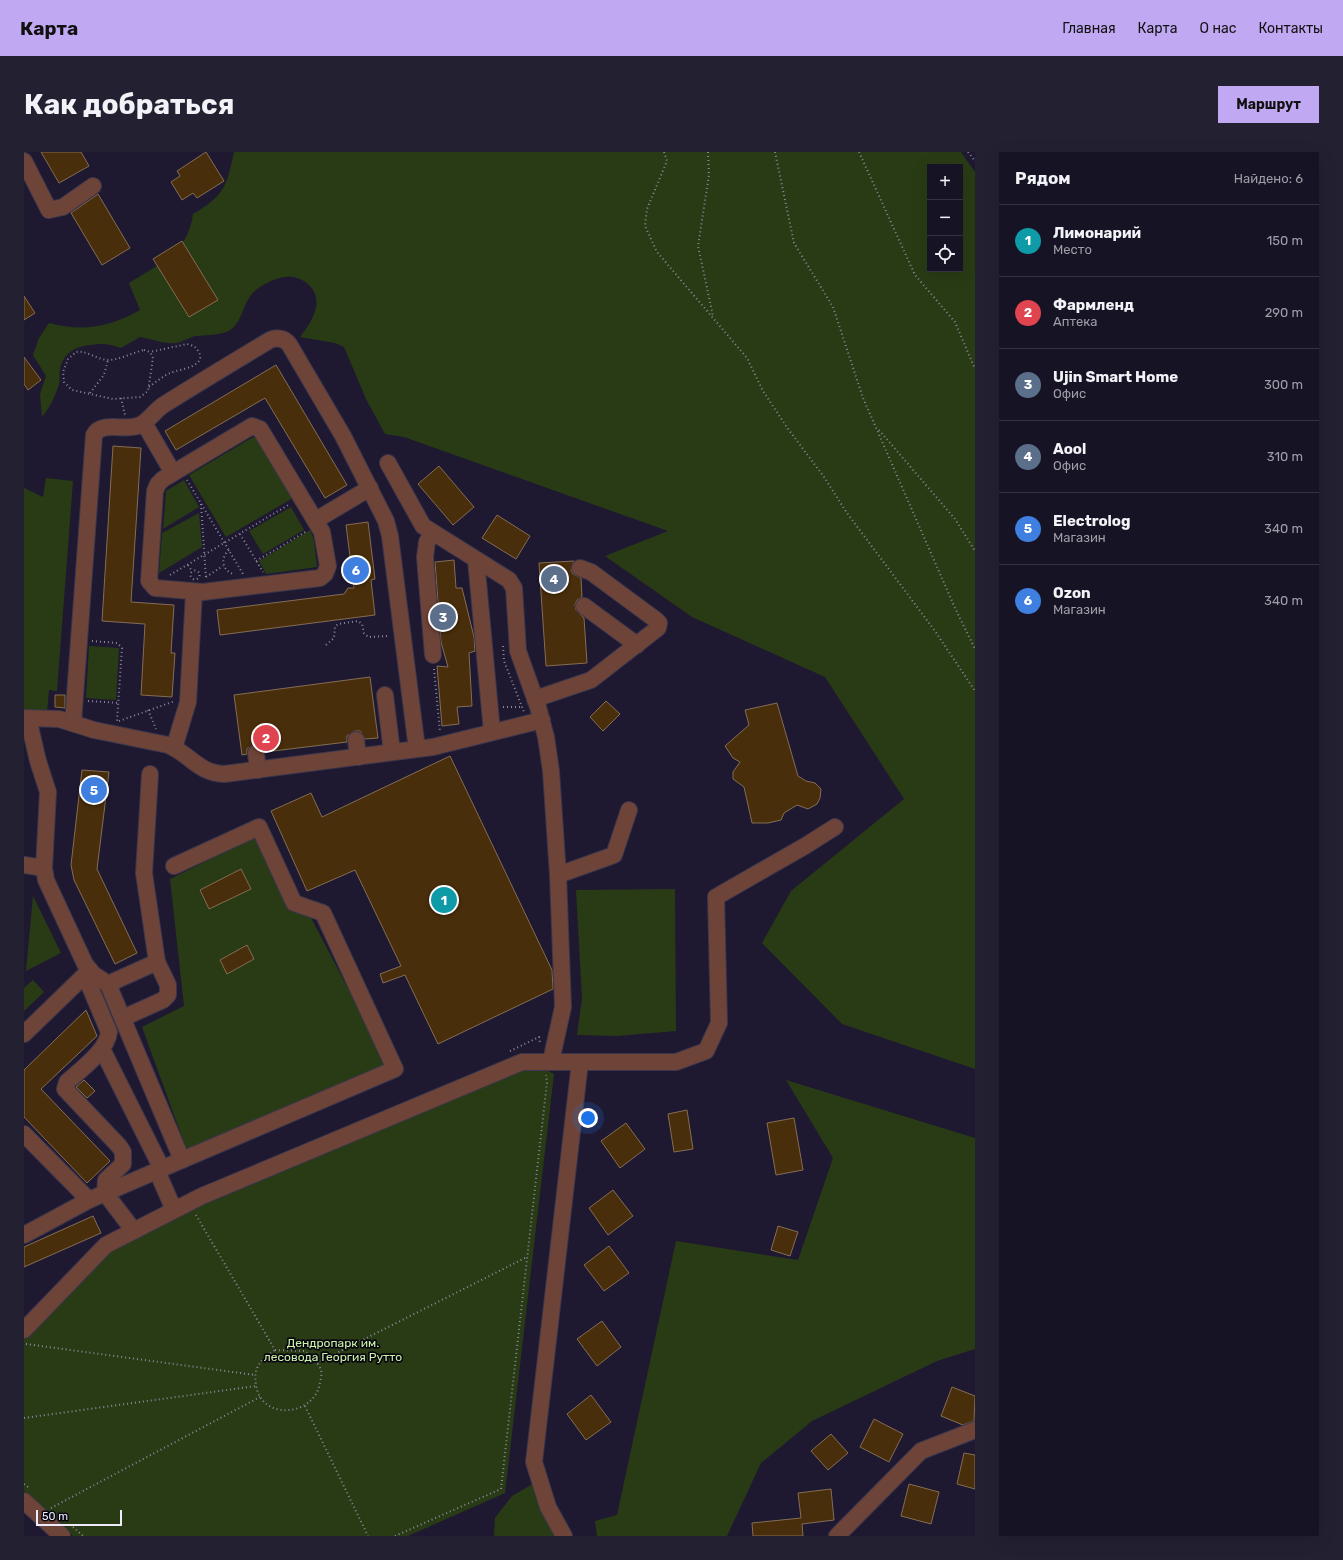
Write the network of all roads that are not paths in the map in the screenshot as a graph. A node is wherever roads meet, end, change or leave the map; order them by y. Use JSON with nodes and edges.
{"nodes":[{"id":1,"x":24,"y":161,"type":"edge"},
{"id":2,"x":93,"y":186,"type":"dead end"},
{"id":3,"x":144,"y":423,"type":"junction"},
{"id":4,"x":388,"y":463,"type":"dead end"},
{"id":5,"x":177,"y":470,"type":"junction"},
{"id":6,"x":370,"y":488,"type":"junction"},
{"id":7,"x":317,"y":522,"type":"junction"},
{"id":8,"x":432,"y":533,"type":"junction"},
{"id":9,"x":476,"y":560,"type":"junction"},
{"id":10,"x":580,"y":573,"type":"dead end"},
{"id":11,"x":203,"y":584,"type":"junction"},
{"id":12,"x":584,"y":606,"type":"dead end"},
{"id":13,"x":637,"y":645,"type":"junction"},
{"id":14,"x":433,"y":655,"type":"road end"},
{"id":15,"x":385,"y":695,"type":"dead end"},
{"id":16,"x":533,"y":711,"type":"junction"},
{"id":17,"x":26,"y":718,"type":"edge"},
{"id":18,"x":73,"y":723,"type":"junction"},
{"id":19,"x":492,"y":732,"type":"junction"},
{"id":20,"x":356,"y":740,"type":"dead end"},
{"id":21,"x":174,"y":748,"type":"junction"},
{"id":22,"x":417,"y":749,"type":"junction"},
{"id":23,"x":392,"y":752,"type":"junction"},
{"id":24,"x":256,"y":753,"type":"dead end"},
{"id":25,"x":358,"y":757,"type":"junction"},
{"id":26,"x":258,"y":770,"type":"junction"},
{"id":27,"x":150,"y":774,"type":"dead end"},
{"id":28,"x":629,"y":810,"type":"dead end"},
{"id":29,"x":835,"y":827,"type":"dead end"},
{"id":30,"x":24,"y":865,"type":"edge"},
{"id":31,"x":174,"y":866,"type":"dead end"},
{"id":32,"x":44,"y":868,"type":"junction"},
{"id":33,"x":558,"y":875,"type":"junction"},
{"id":34,"x":157,"y":962,"type":"junction"},
{"id":35,"x":87,"y":973,"type":"junction"},
{"id":36,"x":108,"y":984,"type":"junction"},
{"id":37,"x":122,"y":1018,"type":"junction"},
{"id":38,"x":24,"y":1034,"type":"edge"},
{"id":39,"x":102,"y":1049,"type":"junction"},
{"id":40,"x":548,"y":1061,"type":"junction"},
{"id":41,"x":580,"y":1062,"type":"junction"},
{"id":42,"x":24,"y":1134,"type":"edge"},
{"id":43,"x":182,"y":1160,"type":"junction"},
{"id":44,"x":159,"y":1170,"type":"junction"},
{"id":45,"x":105,"y":1193,"type":"junction"},
{"id":46,"x":89,"y":1200,"type":"junction"},
{"id":47,"x":174,"y":1210,"type":"junction"},
{"id":48,"x":134,"y":1230,"type":"junction"},
{"id":49,"x":24,"y":1235,"type":"edge"},
{"id":50,"x":24,"y":1330,"type":"edge"},
{"id":51,"x":975,"y":1430,"type":"edge"},
{"id":52,"x":24,"y":1501,"type":"edge"},
{"id":53,"x":62,"y":1536,"type":"edge"},
{"id":54,"x":564,"y":1536,"type":"edge"},
{"id":55,"x":837,"y":1536,"type":"edge"}],
"edges":[{"from":1,"to":2,"type":"street"},
{"from":3,"to":5,"type":"street"},
{"from":3,"to":6,"type":"street"},
{"from":3,"to":18,"type":"street"},
{"from":4,"to":8,"type":"street"},
{"from":5,"to":7,"type":"street"},
{"from":5,"to":11,"type":"street"},
{"from":6,"to":7,"type":"street"},
{"from":6,"to":22,"type":"street"},
{"from":7,"to":11,"type":"street"},
{"from":8,"to":9,"type":"street"},
{"from":8,"to":14,"type":"street"},
{"from":9,"to":16,"type":"street"},
{"from":9,"to":19,"type":"street"},
{"from":10,"to":13,"type":"street"},
{"from":11,"to":21,"type":"street"},
{"from":12,"to":13,"type":"street"},
{"from":13,"to":16,"type":"street"},
{"from":15,"to":23,"type":"street"},
{"from":16,"to":19,"type":"street"},
{"from":16,"to":33,"type":"street"},
{"from":17,"to":18,"type":"street"},
{"from":17,"to":32,"type":"street"},
{"from":18,"to":21,"type":"street"},
{"from":19,"to":22,"type":"street"},
{"from":20,"to":25,"type":"street"},
{"from":21,"to":26,"type":"street"},
{"from":22,"to":23,"type":"street"},
{"from":23,"to":25,"type":"street"},
{"from":24,"to":26,"type":"street"},
{"from":25,"to":26,"type":"street"},
{"from":27,"to":34,"type":"street"},
{"from":28,"to":33,"type":"street"},
{"from":29,"to":41,"type":"street"},
{"from":30,"to":32,"type":"street"},
{"from":31,"to":43,"type":"street"},
{"from":32,"to":35,"type":"street"},
{"from":33,"to":40,"type":"street"},
{"from":34,"to":36,"type":"street"},
{"from":34,"to":37,"type":"street"},
{"from":35,"to":36,"type":"street"},
{"from":35,"to":38,"type":"street"},
{"from":35,"to":39,"type":"street"},
{"from":36,"to":37,"type":"street"},
{"from":37,"to":43,"type":"street"},
{"from":39,"to":44,"type":"street"},
{"from":39,"to":45,"type":"street"},
{"from":40,"to":41,"type":"street"},
{"from":40,"to":47,"type":"street"},
{"from":41,"to":54,"type":"street"},
{"from":42,"to":46,"type":"street"},
{"from":43,"to":44,"type":"street"},
{"from":44,"to":45,"type":"street"},
{"from":44,"to":47,"type":"street"},
{"from":45,"to":46,"type":"street"},
{"from":45,"to":48,"type":"street"},
{"from":46,"to":49,"type":"street"},
{"from":47,"to":48,"type":"street"},
{"from":48,"to":50,"type":"street"},
{"from":51,"to":55,"type":"street"},
{"from":52,"to":53,"type":"street"}]}
